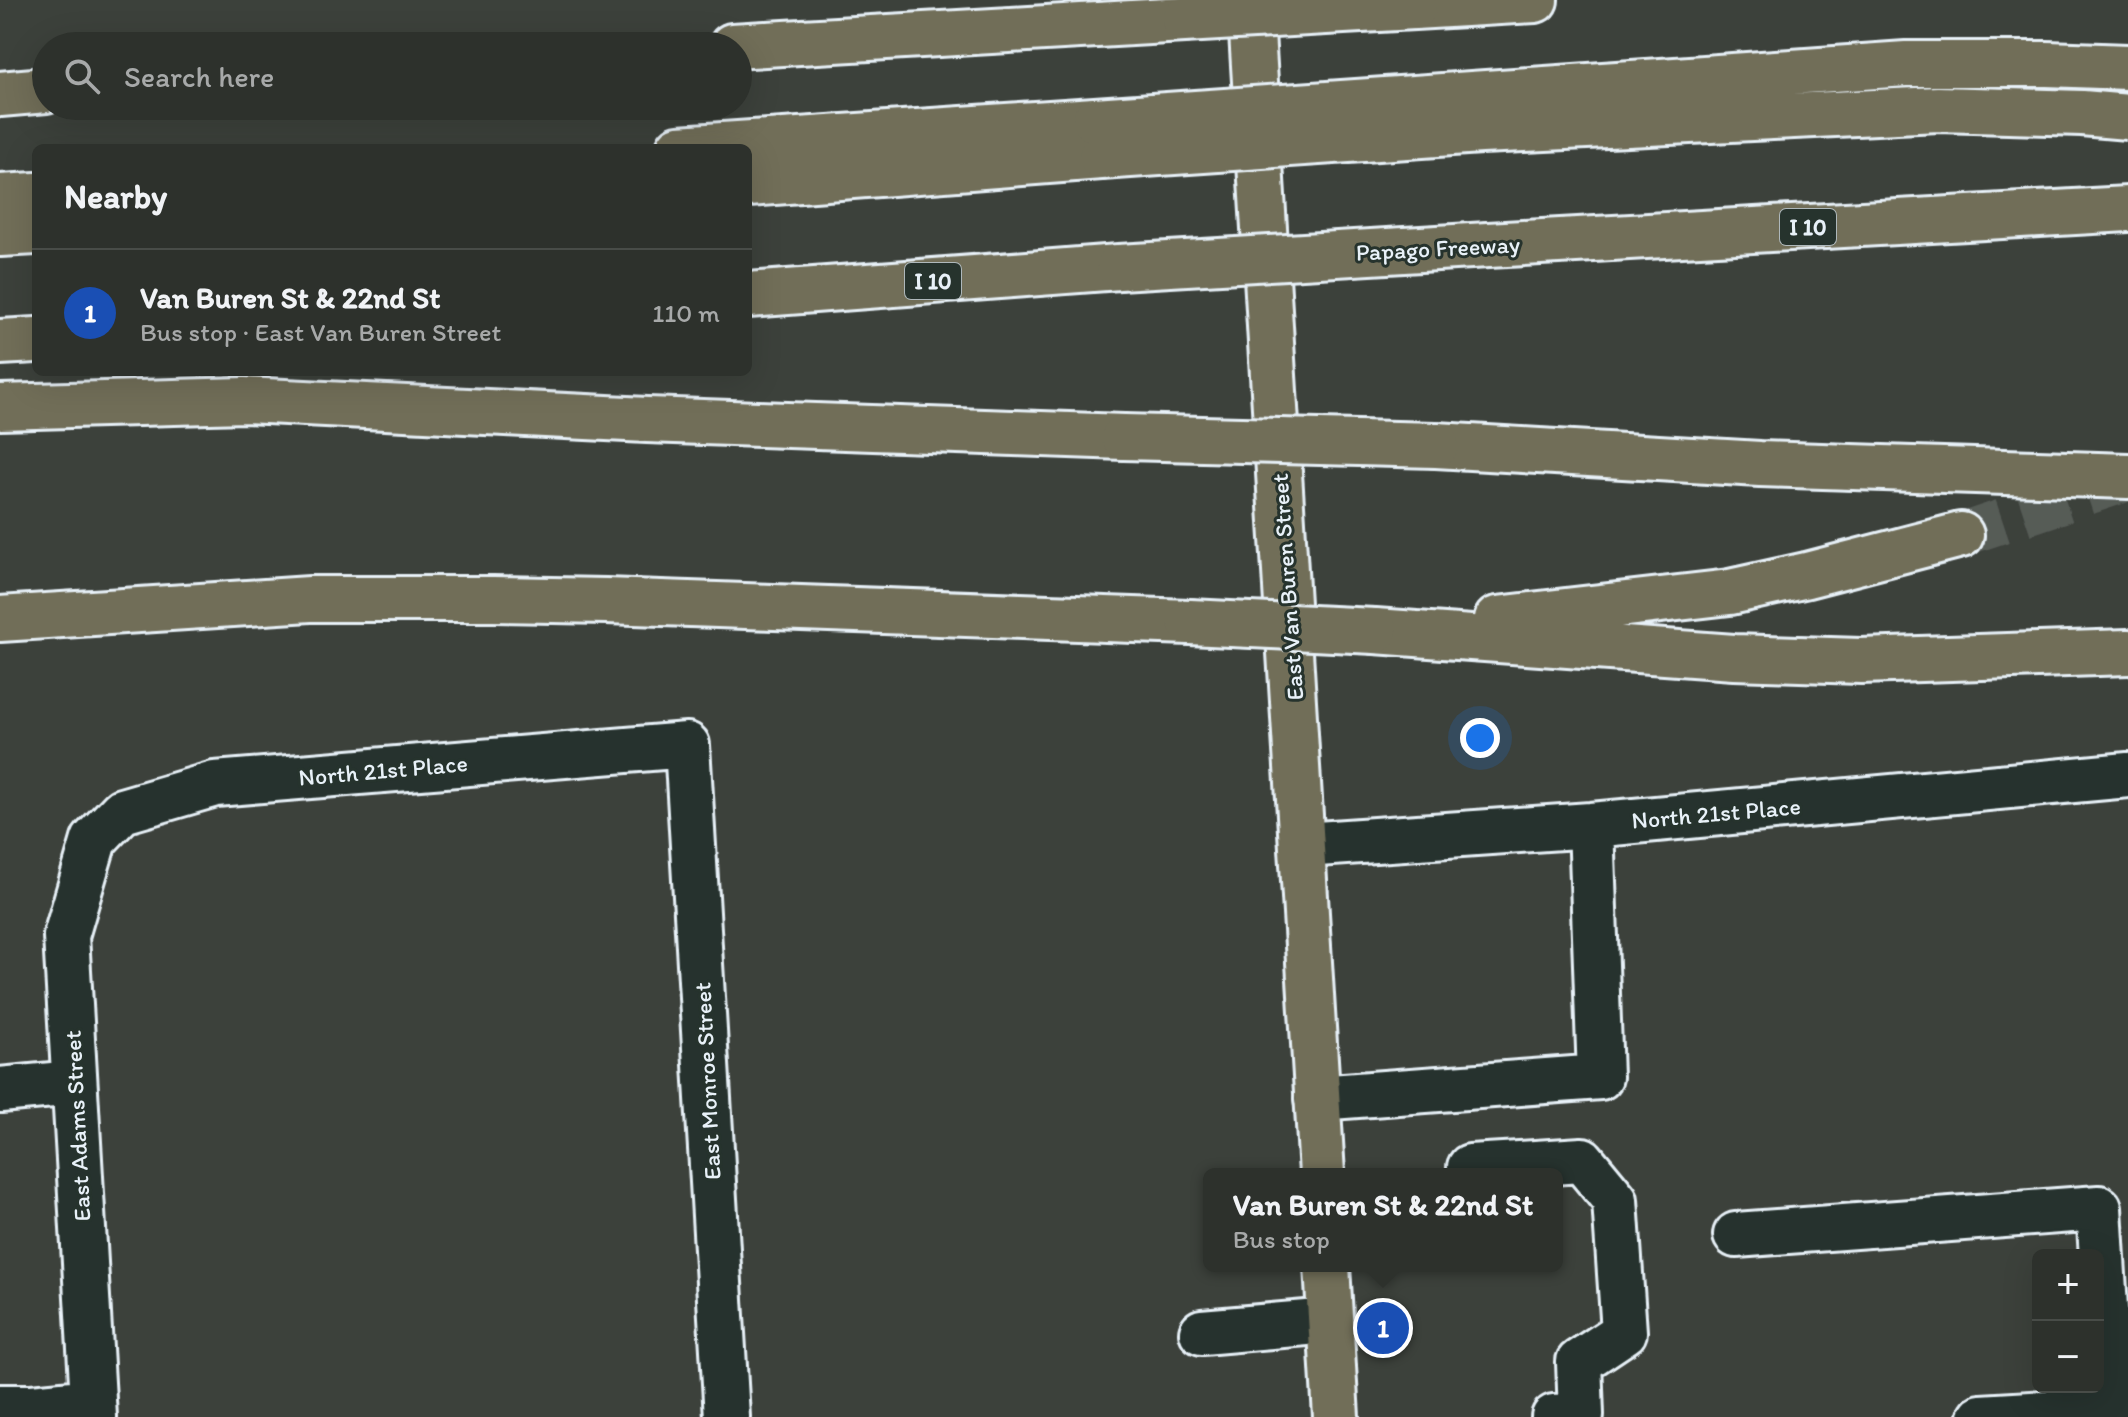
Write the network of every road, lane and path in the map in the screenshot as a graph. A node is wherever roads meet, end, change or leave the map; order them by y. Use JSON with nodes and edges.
{"nodes":[{"id":1,"x":1250,"y":0,"type":"edge"},
{"id":2,"x":1535,"y":0,"type":"edge"},
{"id":3,"x":1090,"y":13,"type":"edge"},
{"id":4,"x":752,"y":44,"type":"edge"},
{"id":5,"x":2128,"y":67,"type":"edge"},
{"id":6,"x":32,"y":91,"type":"edge"},
{"id":7,"x":0,"y":94,"type":"edge"},
{"id":8,"x":2128,"y":117,"type":"edge"},
{"id":9,"x":1098,"y":139,"type":"junction"},
{"id":10,"x":752,"y":146,"type":"edge"},
{"id":11,"x":752,"y":183,"type":"edge"},
{"id":12,"x":32,"y":195,"type":"edge"},
{"id":13,"x":0,"y":197,"type":"edge"},
{"id":14,"x":2128,"y":209,"type":"edge"},
{"id":15,"x":32,"y":232,"type":"edge"},
{"id":16,"x":0,"y":234,"type":"edge"},
{"id":17,"x":752,"y":295,"type":"edge"},
{"id":18,"x":32,"y":340,"type":"edge"},
{"id":19,"x":0,"y":342,"type":"edge"},
{"id":20,"x":0,"y":407,"type":"edge"},
{"id":21,"x":2128,"y":476,"type":"edge"},
{"id":22,"x":1961,"y":535,"type":"tunnel mouth"},
{"id":23,"x":0,"y":619,"type":"edge"},
{"id":24,"x":1375,"y":631,"type":"junction"},
{"id":25,"x":2128,"y":652,"type":"edge"},
{"id":26,"x":687,"y":745,"type":"joint"},
{"id":27,"x":2128,"y":775,"type":"edge"},
{"id":28,"x":1591,"y":825,"type":"junction"},
{"id":29,"x":94,"y":840,"type":"joint"},
{"id":30,"x":1303,"y":845,"type":"junction"},
{"id":31,"x":74,"y":1083,"type":"junction"},
{"id":32,"x":0,"y":1090,"type":"edge"},
{"id":33,"x":1317,"y":1098,"type":"junction"},
{"id":34,"x":1470,"y":1167,"type":"dead end"},
{"id":35,"x":1322,"y":1168,"type":"edge"},
{"id":36,"x":1736,"y":1235,"type":"dead end"},
{"id":37,"x":1327,"y":1272,"type":"edge"},
{"id":38,"x":1330,"y":1321,"type":"junction"},
{"id":39,"x":1202,"y":1332,"type":"dead end"},
{"id":40,"x":0,"y":1407,"type":"edge"},
{"id":41,"x":94,"y":1409,"type":"edge"},
{"id":42,"x":2115,"y":1413,"type":"edge"},
{"id":43,"x":1572,"y":1416,"type":"edge"},
{"id":44,"x":727,"y":1417,"type":"edge"},
{"id":45,"x":1336,"y":1417,"type":"edge"},
{"id":46,"x":1981,"y":1417,"type":"edge"}],
"edges":[{"from":1,"to":30,"type":"main road","name":"East Van Buren Street"},
{"from":2,"to":3,"type":"main road","bridge":true},
{"from":3,"to":4,"type":"main road"},
{"from":5,"to":9,"type":"main road","bridge":true},
{"from":6,"to":7,"type":"main road"},
{"from":8,"to":9,"type":"main road","bridge":true},
{"from":9,"to":10,"type":"main road"},
{"from":9,"to":11,"type":"main road"},
{"from":12,"to":13,"type":"main road"},
{"from":14,"to":17,"type":"main road","name":"Papago Freeway","number":"I 10","bridge":true},
{"from":15,"to":16,"type":"main road"},
{"from":18,"to":19,"type":"main road"},
{"from":20,"to":21,"type":"main road","bridge":true},
{"from":22,"to":24,"type":"main road"},
{"from":23,"to":24,"type":"main road","bridge":true},
{"from":24,"to":25,"type":"main road"},
{"from":26,"to":29,"type":"street","name":"North 21st Place"},
{"from":26,"to":44,"type":"street","name":"East Monroe Street"},
{"from":27,"to":28,"type":"street","name":"North 21st Place"},
{"from":28,"to":30,"type":"street","name":"North 21st Place"},
{"from":28,"to":33,"type":"street"},
{"from":29,"to":31,"type":"street","name":"East Adams Street"},
{"from":30,"to":33,"type":"main road","name":"East Van Buren Street"},
{"from":31,"to":32,"type":"street"},
{"from":31,"to":41,"type":"street","name":"East Adams Street"},
{"from":33,"to":35,"type":"main road","name":"East Van Buren Street"},
{"from":34,"to":43,"type":"street"},
{"from":36,"to":42,"type":"street"},
{"from":37,"to":38,"type":"main road"},
{"from":38,"to":39,"type":"street"},
{"from":38,"to":45,"type":"main road"},
{"from":40,"to":41,"type":"street"},
{"from":42,"to":46,"type":"street"}]}
